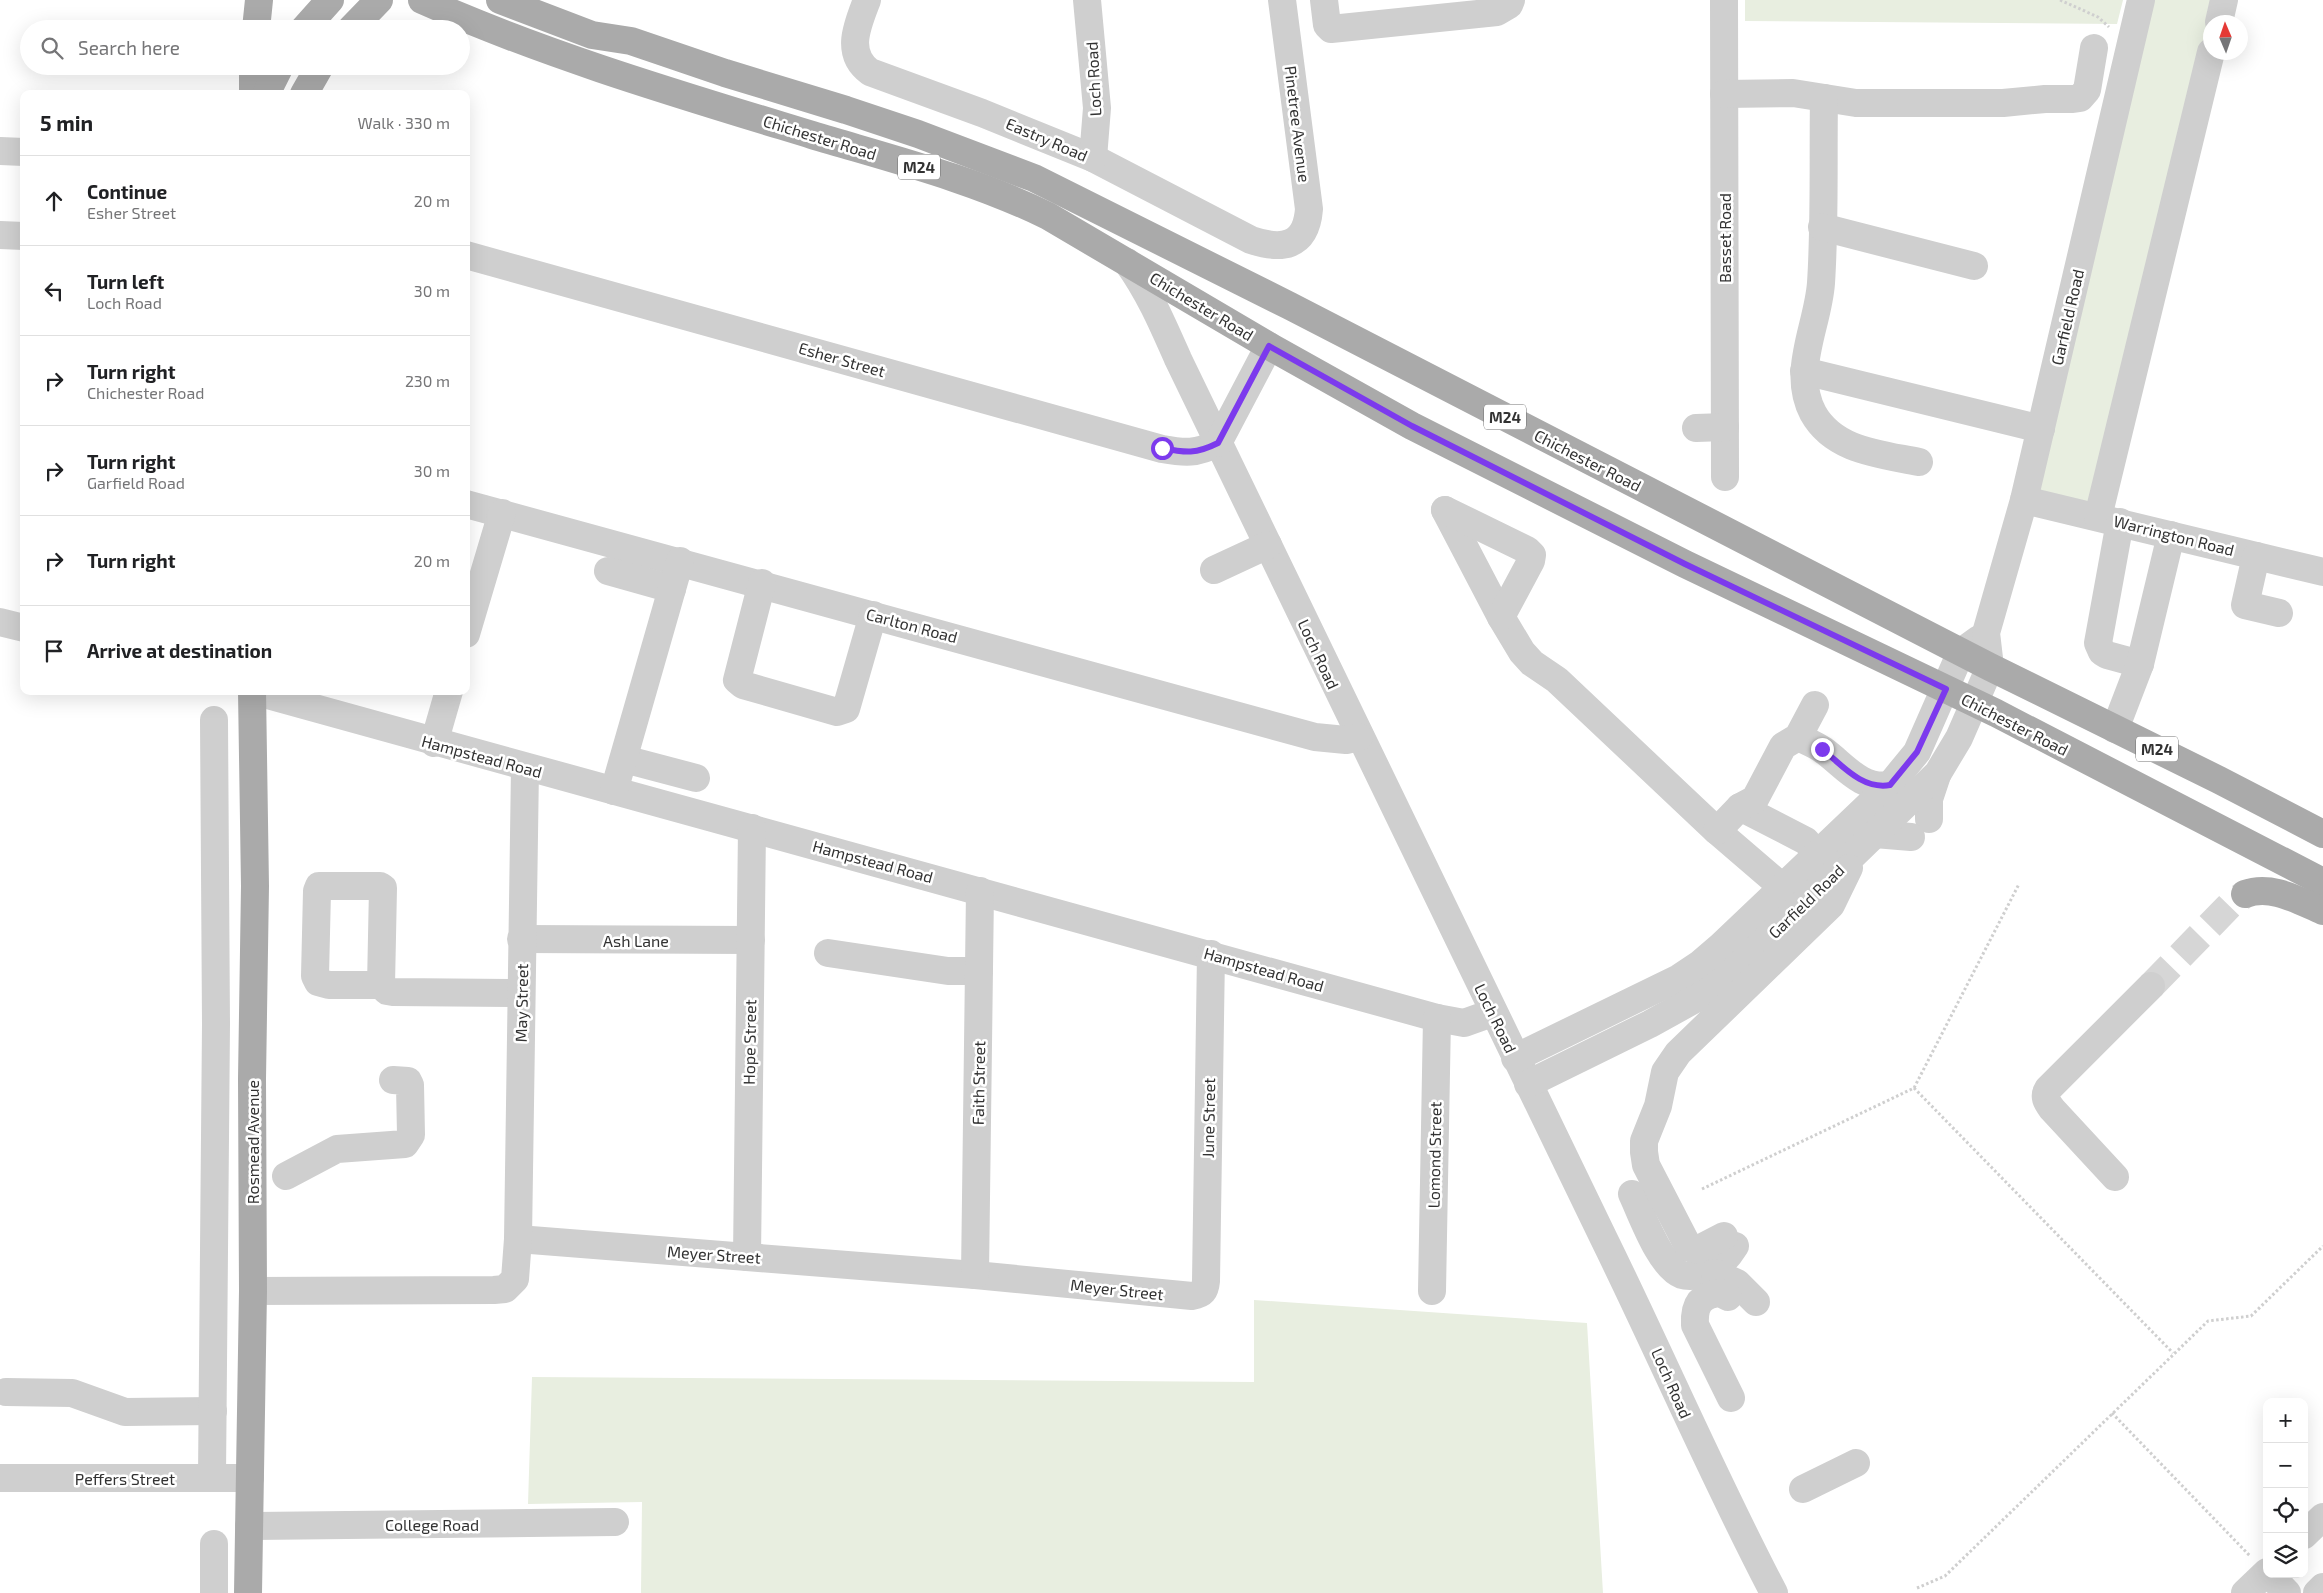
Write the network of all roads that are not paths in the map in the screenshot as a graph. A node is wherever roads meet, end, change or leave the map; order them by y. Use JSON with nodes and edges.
{"nodes":[{"id":1,"x":259,"y":0,"type":"edge"},
{"id":2,"x":330,"y":0,"type":"edge"},
{"id":3,"x":379,"y":0,"type":"edge"},
{"id":4,"x":422,"y":0,"type":"edge"},
{"id":5,"x":500,"y":0,"type":"edge"},
{"id":6,"x":547,"y":0,"type":"edge"},
{"id":7,"x":867,"y":0,"type":"edge"},
{"id":8,"x":1087,"y":0,"type":"edge"},
{"id":9,"x":1282,"y":0,"type":"edge"},
{"id":10,"x":1324,"y":0,"type":"edge"},
{"id":11,"x":1511,"y":0,"type":"edge"},
{"id":12,"x":1724,"y":0,"type":"edge"},
{"id":13,"x":2141,"y":0,"type":"edge"},
{"id":14,"x":2224,"y":0,"type":"edge"},
{"id":15,"x":2221,"y":15,"type":"edge"},
{"id":16,"x":257,"y":20,"type":"edge"},
{"id":17,"x":312,"y":20,"type":"edge"},
{"id":18,"x":360,"y":20,"type":"edge"},
{"id":19,"x":470,"y":20,"type":"edge"},
{"id":20,"x":470,"y":20,"type":"edge"},
{"id":21,"x":631,"y":40,"type":"junction"},
{"id":22,"x":2094,"y":48,"type":"dead end"},
{"id":23,"x":2210,"y":60,"type":"edge"},
{"id":24,"x":253,"y":75,"type":"edge"},
{"id":25,"x":276,"y":75,"type":"edge"},
{"id":26,"x":315,"y":75,"type":"edge"},
{"id":27,"x":253,"y":90,"type":"edge"},
{"id":28,"x":268,"y":90,"type":"edge"},
{"id":29,"x":306,"y":90,"type":"edge"},
{"id":30,"x":1724,"y":94,"type":"junction"},
{"id":31,"x":1824,"y":98,"type":"junction"},
{"id":32,"x":0,"y":151,"type":"edge"},
{"id":33,"x":20,"y":152,"type":"edge"},
{"id":34,"x":1093,"y":158,"type":"junction"},
{"id":35,"x":1822,"y":227,"type":"junction"},
{"id":36,"x":0,"y":235,"type":"edge"},
{"id":37,"x":20,"y":236,"type":"edge"},
{"id":38,"x":1291,"y":242,"type":"joint"},
{"id":39,"x":470,"y":255,"type":"edge"},
{"id":40,"x":1127,"y":262,"type":"junction"},
{"id":41,"x":1974,"y":266,"type":"dead end"},
{"id":42,"x":1269,"y":346,"type":"junction"},
{"id":43,"x":1804,"y":371,"type":"junction"},
{"id":44,"x":1696,"y":428,"type":"dead end"},
{"id":45,"x":1724,"y":428,"type":"junction"},
{"id":46,"x":2041,"y":428,"type":"junction"},
{"id":47,"x":1218,"y":443,"type":"junction"},
{"id":48,"x":1919,"y":462,"type":"dead end"},
{"id":49,"x":1725,"y":476,"type":"dead end"},
{"id":50,"x":2024,"y":500,"type":"junction"},
{"id":51,"x":470,"y":505,"type":"edge"},
{"id":52,"x":502,"y":513,"type":"junction"},
{"id":53,"x":2109,"y":519,"type":"junction"},
{"id":54,"x":2171,"y":535,"type":"junction"},
{"id":55,"x":1268,"y":544,"type":"junction"},
{"id":56,"x":2256,"y":556,"type":"junction"},
{"id":57,"x":680,"y":561,"type":"junction"},
{"id":58,"x":1214,"y":570,"type":"dead end"},
{"id":59,"x":608,"y":571,"type":"dead end"},
{"id":60,"x":2323,"y":572,"type":"edge"},
{"id":61,"x":762,"y":584,"type":"junction"},
{"id":62,"x":672,"y":589,"type":"junction"},
{"id":63,"x":2279,"y":613,"type":"dead end"},
{"id":64,"x":874,"y":615,"type":"junction"},
{"id":65,"x":1501,"y":617,"type":"dead end"},
{"id":66,"x":470,"y":621,"type":"edge"},
{"id":67,"x":0,"y":622,"type":"edge"},
{"id":68,"x":20,"y":627,"type":"edge"},
{"id":69,"x":1986,"y":633,"type":"junction"},
{"id":70,"x":1961,"y":652,"type":"junction"},
{"id":71,"x":2140,"y":664,"type":"junction"},
{"id":72,"x":1990,"y":667,"type":"junction"},
{"id":73,"x":1946,"y":689,"type":"junction"},
{"id":74,"x":253,"y":695,"type":"edge"},
{"id":75,"x":267,"y":695,"type":"edge"},
{"id":76,"x":449,"y":695,"type":"edge"},
{"id":77,"x":1974,"y":703,"type":"junction"},
{"id":78,"x":1815,"y":705,"type":"dead end"},
{"id":79,"x":214,"y":720,"type":"dead end"},
{"id":80,"x":2116,"y":729,"type":"junction"},
{"id":81,"x":1359,"y":737,"type":"junction"},
{"id":82,"x":1798,"y":737,"type":"junction"},
{"id":83,"x":434,"y":743,"type":"junction"},
{"id":84,"x":624,"y":759,"type":"junction"},
{"id":85,"x":525,"y":768,"type":"junction"},
{"id":86,"x":1938,"y":773,"type":"junction"},
{"id":87,"x":696,"y":778,"type":"dead end"},
{"id":88,"x":1890,"y":785,"type":"junction"},
{"id":89,"x":614,"y":791,"type":"junction"},
{"id":90,"x":1740,"y":807,"type":"junction"},
{"id":91,"x":752,"y":828,"type":"junction"},
{"id":92,"x":1717,"y":830,"type":"junction"},
{"id":93,"x":1875,"y":834,"type":"junction"},
{"id":94,"x":2323,"y":834,"type":"edge"},
{"id":95,"x":1815,"y":855,"type":"junction"},
{"id":96,"x":1854,"y":855,"type":"junction"},
{"id":97,"x":2323,"y":882,"type":"edge"},
{"id":98,"x":980,"y":891,"type":"junction"},
{"id":99,"x":2245,"y":894,"type":"tunnel mouth"},
{"id":100,"x":1792,"y":896,"type":"junction"},
{"id":101,"x":2323,"y":911,"type":"edge"},
{"id":102,"x":522,"y":939,"type":"junction"},
{"id":103,"x":750,"y":940,"type":"junction"},
{"id":104,"x":828,"y":953,"type":"dead end"},
{"id":105,"x":1211,"y":954,"type":"junction"},
{"id":106,"x":979,"y":971,"type":"junction"},
{"id":107,"x":380,"y":985,"type":"dead end"},
{"id":108,"x":2151,"y":986,"type":"tunnel mouth"},
{"id":109,"x":521,"y":993,"type":"junction"},
{"id":110,"x":1492,"y":1013,"type":"junction"},
{"id":111,"x":1437,"y":1018,"type":"junction"},
{"id":112,"x":216,"y":1024,"type":"junction"},
{"id":113,"x":253,"y":1024,"type":"junction"},
{"id":114,"x":1515,"y":1058,"type":"junction"},
{"id":115,"x":393,"y":1080,"type":"dead end"},
{"id":116,"x":1528,"y":1084,"type":"junction"},
{"id":117,"x":286,"y":1176,"type":"dead end"},
{"id":118,"x":2115,"y":1177,"type":"dead end"},
{"id":119,"x":1632,"y":1194,"type":"dead end"},
{"id":120,"x":518,"y":1239,"type":"junction"},
{"id":121,"x":747,"y":1256,"type":"junction"},
{"id":122,"x":1711,"y":1271,"type":"junction"},
{"id":123,"x":975,"y":1275,"type":"junction"},
{"id":124,"x":1206,"y":1281,"type":"joint"},
{"id":125,"x":253,"y":1291,"type":"junction"},
{"id":126,"x":1432,"y":1291,"type":"dead end"},
{"id":127,"x":1728,"y":1297,"type":"dead end"},
{"id":128,"x":1756,"y":1302,"type":"dead end"},
{"id":129,"x":6,"y":1392,"type":"dead end"},
{"id":130,"x":1731,"y":1398,"type":"dead end"},
{"id":131,"x":213,"y":1411,"type":"junction"},
{"id":132,"x":1856,"y":1463,"type":"dead end"},
{"id":133,"x":212,"y":1477,"type":"junction"},
{"id":134,"x":0,"y":1478,"type":"edge"},
{"id":135,"x":250,"y":1478,"type":"junction"},
{"id":136,"x":1803,"y":1489,"type":"dead end"},
{"id":137,"x":2323,"y":1517,"type":"edge"},
{"id":138,"x":615,"y":1522,"type":"dead end"},
{"id":139,"x":249,"y":1526,"type":"junction"},
{"id":140,"x":2306,"y":1533,"type":"edge"},
{"id":141,"x":214,"y":1544,"type":"dead end"},
{"id":142,"x":2263,"y":1570,"type":"edge"},
{"id":143,"x":2273,"y":1578,"type":"edge"},
{"id":144,"x":2323,"y":1587,"type":"edge"},
{"id":145,"x":214,"y":1593,"type":"edge"},
{"id":146,"x":248,"y":1593,"type":"edge"},
{"id":147,"x":1774,"y":1593,"type":"edge"},
{"id":148,"x":2245,"y":1593,"type":"edge"},
{"id":149,"x":2288,"y":1593,"type":"edge"},
{"id":150,"x":2317,"y":1593,"type":"edge"}],
"edges":[{"from":1,"to":16,"type":"main road"},
{"from":2,"to":17,"type":"main road"},
{"from":3,"to":18,"type":"main road"},
{"from":4,"to":20,"type":"main road","name":"Chichester Road","number":"M24"},
{"from":5,"to":21,"type":"main road","name":"Chichester Road","number":"M24"},
{"from":6,"to":21,"type":"main road"},
{"from":7,"to":34,"type":"street","name":"Eastry Road"},
{"from":8,"to":34,"type":"street","name":"Loch Road"},
{"from":9,"to":38,"type":"street","name":"Pinetree Avenue"},
{"from":10,"to":11,"type":"street"},
{"from":12,"to":30,"type":"street","name":"Basset Road"},
{"from":13,"to":46,"type":"street","name":"Garfield Road"},
{"from":14,"to":15,"type":"street"},
{"from":19,"to":40,"type":"main road","name":"Chichester Road","number":"M24"},
{"from":21,"to":70,"type":"main road","name":"Chichester Road","number":"M24"},
{"from":22,"to":31,"type":"street"},
{"from":23,"to":53,"type":"street"},
{"from":24,"to":27,"type":"main road"},
{"from":25,"to":28,"type":"main road"},
{"from":26,"to":29,"type":"main road"},
{"from":30,"to":31,"type":"street"},
{"from":30,"to":45,"type":"street","name":"Basset Road"},
{"from":31,"to":35,"type":"street"},
{"from":32,"to":33,"type":"street"},
{"from":34,"to":38,"type":"street","name":"Eastry Road"},
{"from":35,"to":41,"type":"street"},
{"from":35,"to":43,"type":"street"},
{"from":36,"to":37,"type":"street"},
{"from":39,"to":47,"type":"street","name":"Esher Street"},
{"from":40,"to":42,"type":"main road","name":"Chichester Road","number":"M24"},
{"from":40,"to":47,"type":"street","name":"Loch Road"},
{"from":42,"to":47,"type":"street"},
{"from":42,"to":73,"type":"main road","name":"Chichester Road","number":"M24"},
{"from":43,"to":46,"type":"street"},
{"from":43,"to":48,"type":"street"},
{"from":44,"to":45,"type":"street"},
{"from":45,"to":49,"type":"street","name":"Basset Road"},
{"from":46,"to":50,"type":"street","name":"Garfield Road"},
{"from":47,"to":55,"type":"street","name":"Loch Road"},
{"from":50,"to":53,"type":"street","name":"Warrington Road"},
{"from":50,"to":69,"type":"street","name":"Garfield Road"},
{"from":51,"to":52,"type":"street","name":"Carlton Road"},
{"from":52,"to":57,"type":"street","name":"Carlton Road"},
{"from":52,"to":66,"type":"street"},
{"from":53,"to":54,"type":"street","name":"Warrington Road"},
{"from":53,"to":71,"type":"street"},
{"from":54,"to":56,"type":"street","name":"Warrington Road"},
{"from":54,"to":71,"type":"street"},
{"from":55,"to":58,"type":"street"},
{"from":55,"to":81,"type":"street","name":"Loch Road"},
{"from":56,"to":60,"type":"street","name":"Warrington Road"},
{"from":56,"to":63,"type":"street"},
{"from":57,"to":61,"type":"street","name":"Carlton Road"},
{"from":57,"to":62,"type":"street"},
{"from":59,"to":62,"type":"street"},
{"from":61,"to":64,"type":"street","name":"Carlton Road"},
{"from":61,"to":64,"type":"street"},
{"from":62,"to":84,"type":"street"},
{"from":64,"to":81,"type":"street","name":"Carlton Road"},
{"from":65,"to":92,"type":"street"},
{"from":67,"to":68,"type":"street"},
{"from":69,"to":70,"type":"street"},
{"from":69,"to":72,"type":"street","name":"Garfield Road"},
{"from":70,"to":72,"type":"main road","name":"Chichester Road","number":"M24"},
{"from":70,"to":73,"type":"street","name":"Garfield Road"},
{"from":71,"to":80,"type":"street"},
{"from":72,"to":77,"type":"street","name":"Garfield Road"},
{"from":72,"to":80,"type":"main road","name":"Chichester Road","number":"M24"},
{"from":73,"to":77,"type":"main road","name":"Chichester Road","number":"M24"},
{"from":73,"to":88,"type":"street","name":"Garfield Road"},
{"from":74,"to":113,"type":"main road","name":"Rosmead Avenue"},
{"from":75,"to":83,"type":"street","name":"Hampstead Road"},
{"from":76,"to":83,"type":"street"},
{"from":77,"to":86,"type":"street","name":"Garfield Road"},
{"from":77,"to":97,"type":"main road","name":"Chichester Road","number":"M24"},
{"from":78,"to":82,"type":"street"},
{"from":79,"to":112,"type":"street"},
{"from":80,"to":94,"type":"main road","name":"Chichester Road","number":"M24"},
{"from":81,"to":110,"type":"street","name":"Loch Road"},
{"from":82,"to":88,"type":"street"},
{"from":82,"to":90,"type":"street"},
{"from":83,"to":85,"type":"street","name":"Hampstead Road"},
{"from":84,"to":87,"type":"street"},
{"from":84,"to":89,"type":"street"},
{"from":85,"to":89,"type":"street","name":"Hampstead Road"},
{"from":85,"to":102,"type":"street","name":"May Street"},
{"from":86,"to":93,"type":"street","name":"Garfield Road"},
{"from":86,"to":93,"type":"street"},
{"from":88,"to":95,"type":"street","name":"Garfield Road"},
{"from":89,"to":91,"type":"street","name":"Hampstead Road"},
{"from":90,"to":92,"type":"street"},
{"from":90,"to":95,"type":"street"},
{"from":91,"to":98,"type":"street","name":"Hampstead Road"},
{"from":91,"to":103,"type":"street","name":"Hope Street"},
{"from":92,"to":100,"type":"street"},
{"from":93,"to":96,"type":"street","name":"Garfield Road"},
{"from":95,"to":100,"type":"street","name":"Garfield Road"},
{"from":96,"to":100,"type":"street","name":"Garfield Road"},
{"from":96,"to":122,"type":"street"},
{"from":98,"to":105,"type":"street","name":"Hampstead Road"},
{"from":98,"to":106,"type":"street","name":"Faith Street"},
{"from":99,"to":101,"type":"main road"},
{"from":100,"to":114,"type":"street","name":"Garfield Road"},
{"from":100,"to":116,"type":"street","name":"Garfield Road"},
{"from":102,"to":103,"type":"street","name":"Ash Lane"},
{"from":102,"to":109,"type":"street","name":"May Street"},
{"from":103,"to":121,"type":"street","name":"Hope Street"},
{"from":104,"to":106,"type":"street"},
{"from":105,"to":111,"type":"street","name":"Hampstead Road"},
{"from":105,"to":124,"type":"street","name":"June Street"},
{"from":106,"to":123,"type":"street","name":"Faith Street"},
{"from":107,"to":109,"type":"street"},
{"from":108,"to":118,"type":"street"},
{"from":109,"to":120,"type":"street","name":"May Street"},
{"from":110,"to":111,"type":"street","name":"Hampstead Road"},
{"from":110,"to":114,"type":"street","name":"Loch Road"},
{"from":111,"to":126,"type":"street","name":"Lomond Street"},
{"from":112,"to":113,"type":"street"},
{"from":112,"to":131,"type":"street"},
{"from":113,"to":125,"type":"main road","name":"Rosmead Avenue"},
{"from":114,"to":116,"type":"street","name":"Loch Road"},
{"from":115,"to":117,"type":"street"},
{"from":116,"to":147,"type":"street","name":"Loch Road"},
{"from":119,"to":122,"type":"street"},
{"from":120,"to":121,"type":"street","name":"Meyer Street"},
{"from":120,"to":125,"type":"street"},
{"from":121,"to":123,"type":"street","name":"Meyer Street"},
{"from":122,"to":128,"type":"street"},
{"from":123,"to":124,"type":"street","name":"Meyer Street"},
{"from":125,"to":135,"type":"main road","name":"Rosmead Avenue"},
{"from":127,"to":130,"type":"street"},
{"from":129,"to":131,"type":"street"},
{"from":131,"to":133,"type":"street"},
{"from":132,"to":136,"type":"street"},
{"from":133,"to":134,"type":"street","name":"Peffers Street"},
{"from":133,"to":135,"type":"street","name":"Peffers Street"},
{"from":135,"to":139,"type":"main road","name":"Rosmead Avenue"},
{"from":137,"to":140,"type":"street"},
{"from":138,"to":139,"type":"street","name":"College Road"},
{"from":139,"to":146,"type":"main road","name":"Rosmead Avenue"},
{"from":141,"to":145,"type":"street"},
{"from":142,"to":148,"type":"street"},
{"from":143,"to":149,"type":"street"},
{"from":144,"to":150,"type":"street"}]}
